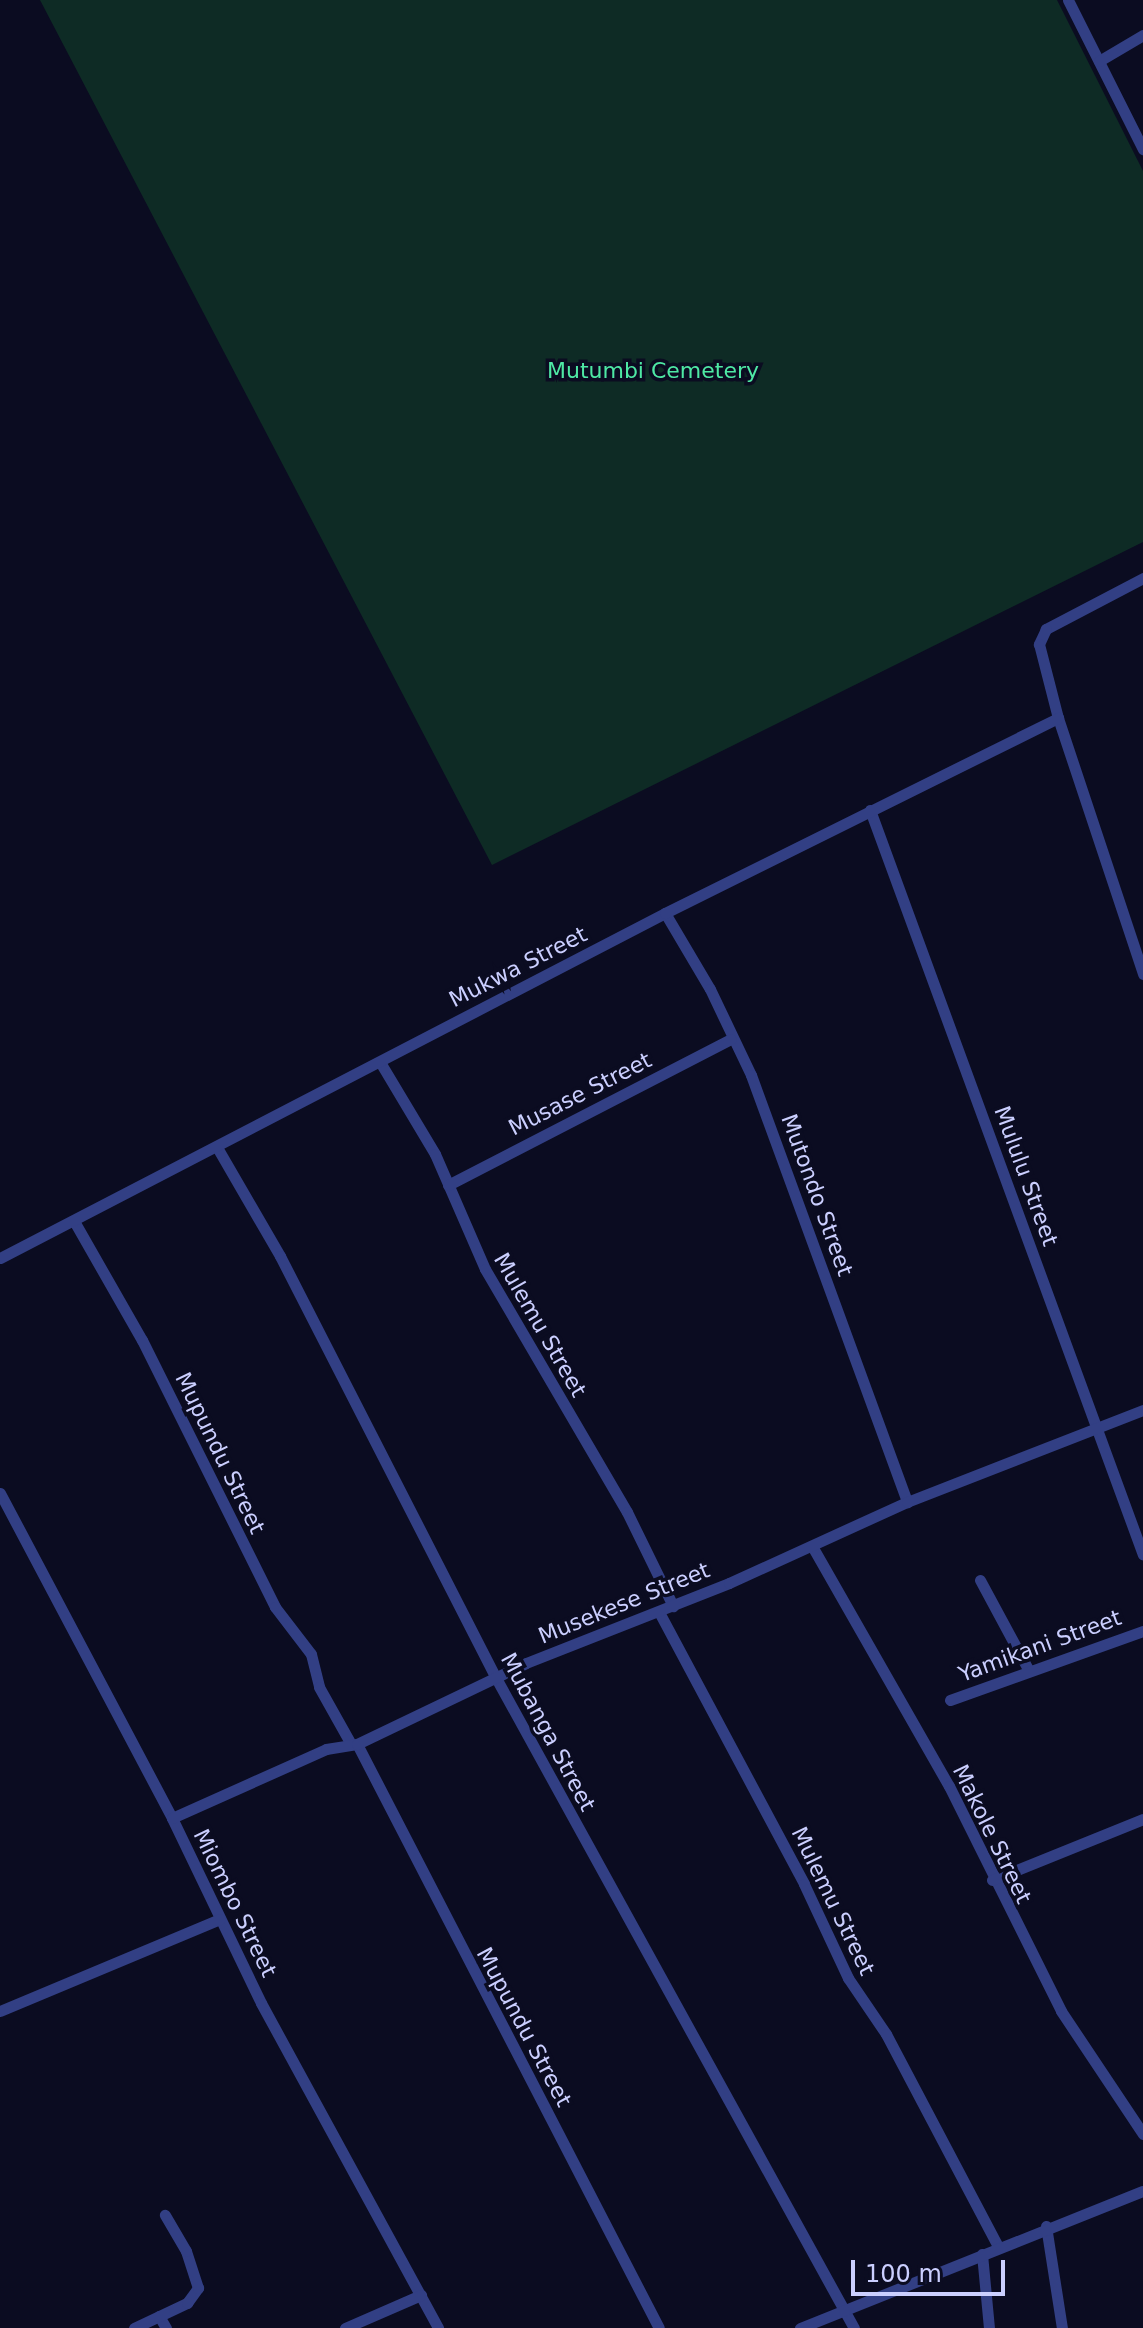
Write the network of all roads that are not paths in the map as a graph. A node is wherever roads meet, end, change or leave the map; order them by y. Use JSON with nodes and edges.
{"nodes":[{"id":1,"x":1068,"y":0,"type":"edge"},
{"id":2,"x":1143,"y":35,"type":"edge"},
{"id":3,"x":1099,"y":61,"type":"junction"},
{"id":4,"x":1143,"y":149,"type":"edge"},
{"id":5,"x":1143,"y":578,"type":"edge"},
{"id":6,"x":1058,"y":718,"type":"junction"},
{"id":7,"x":870,"y":810,"type":"junction"},
{"id":8,"x":665,"y":913,"type":"junction"},
{"id":9,"x":1143,"y":974,"type":"edge"},
{"id":10,"x":731,"y":1039,"type":"junction"},
{"id":11,"x":380,"y":1062,"type":"junction"},
{"id":12,"x":218,"y":1149,"type":"junction"},
{"id":13,"x":448,"y":1185,"type":"junction"},
{"id":14,"x":74,"y":1221,"type":"junction"},
{"id":15,"x":0,"y":1258,"type":"edge"},
{"id":16,"x":1143,"y":1410,"type":"edge"},
{"id":17,"x":1093,"y":1429,"type":"junction"},
{"id":18,"x":0,"y":1493,"type":"edge"},
{"id":19,"x":907,"y":1502,"type":"junction"},
{"id":20,"x":812,"y":1546,"type":"junction"},
{"id":21,"x":1143,"y":1555,"type":"edge"},
{"id":22,"x":980,"y":1580,"type":"dead end"},
{"id":23,"x":673,"y":1606,"type":"junction"},
{"id":24,"x":659,"y":1612,"type":"junction"},
{"id":25,"x":1143,"y":1631,"type":"edge"},
{"id":26,"x":1029,"y":1671,"type":"junction"},
{"id":27,"x":496,"y":1678,"type":"junction"},
{"id":28,"x":950,"y":1700,"type":"dead end"},
{"id":29,"x":354,"y":1744,"type":"junction"},
{"id":30,"x":172,"y":1818,"type":"junction"},
{"id":31,"x":1143,"y":1819,"type":"edge"},
{"id":32,"x":992,"y":1880,"type":"junction"},
{"id":33,"x":220,"y":1919,"type":"junction"},
{"id":34,"x":0,"y":2011,"type":"edge"},
{"id":35,"x":1143,"y":2134,"type":"edge"},
{"id":36,"x":1143,"y":2191,"type":"edge"},
{"id":37,"x":165,"y":2215,"type":"dead end"},
{"id":38,"x":1046,"y":2226,"type":"junction"},
{"id":39,"x":998,"y":2246,"type":"junction"},
{"id":40,"x":982,"y":2254,"type":"junction"},
{"id":41,"x":421,"y":2295,"type":"junction"},
{"id":42,"x":844,"y":2310,"type":"junction"},
{"id":43,"x":159,"y":2316,"type":"junction"},
{"id":44,"x":134,"y":2328,"type":"edge"},
{"id":45,"x":166,"y":2328,"type":"edge"},
{"id":46,"x":345,"y":2328,"type":"edge"},
{"id":47,"x":438,"y":2328,"type":"edge"},
{"id":48,"x":659,"y":2328,"type":"edge"},
{"id":49,"x":800,"y":2328,"type":"edge"},
{"id":50,"x":854,"y":2328,"type":"edge"},
{"id":51,"x":989,"y":2328,"type":"edge"},
{"id":52,"x":1062,"y":2328,"type":"edge"}],
"edges":[{"from":1,"to":3,"type":"street"},
{"from":2,"to":3,"type":"street"},
{"from":3,"to":4,"type":"street"},
{"from":5,"to":6,"type":"street"},
{"from":6,"to":7,"type":"street","name":"Mukwa Street"},
{"from":6,"to":9,"type":"street"},
{"from":7,"to":8,"type":"street","name":"Mukwa Street"},
{"from":7,"to":17,"type":"street","name":"Mululu Street"},
{"from":8,"to":10,"type":"street","name":"Mutondo Street"},
{"from":8,"to":11,"type":"street","name":"Mukwa Street"},
{"from":10,"to":13,"type":"street","name":"Musase Street"},
{"from":10,"to":19,"type":"street","name":"Mutondo Street"},
{"from":11,"to":12,"type":"street","name":"Mukwa Street"},
{"from":11,"to":13,"type":"street","name":"Mulemu Street"},
{"from":12,"to":14,"type":"street","name":"Mukwa Street"},
{"from":12,"to":27,"type":"street","name":"Mubanga Street"},
{"from":13,"to":23,"type":"street","name":"Mulemu Street"},
{"from":14,"to":15,"type":"street","name":"Mukwa Street"},
{"from":14,"to":29,"type":"street","name":"Mupundu Street"},
{"from":16,"to":17,"type":"street","name":"Musekese Street"},
{"from":17,"to":19,"type":"street","name":"Musekese Street"},
{"from":17,"to":21,"type":"street","name":"Mululu Street"},
{"from":18,"to":30,"type":"street","name":"Miombo Street"},
{"from":19,"to":20,"type":"street","name":"Musekese Street"},
{"from":20,"to":23,"type":"street","name":"Musekese Street"},
{"from":20,"to":32,"type":"street","name":"Makole Street"},
{"from":22,"to":26,"type":"street"},
{"from":23,"to":24,"type":"street","name":"Musekese Street"},
{"from":24,"to":27,"type":"street","name":"Musekese Street"},
{"from":24,"to":39,"type":"street","name":"Mulemu Street"},
{"from":25,"to":26,"type":"street","name":"Yamikani Street"},
{"from":26,"to":28,"type":"street","name":"Yamikani Street"},
{"from":27,"to":29,"type":"street","name":"Musekese Street"},
{"from":27,"to":42,"type":"street","name":"Mubanga Street"},
{"from":29,"to":30,"type":"street","name":"Musekese Street"},
{"from":29,"to":48,"type":"street","name":"Mupundu Street"},
{"from":30,"to":33,"type":"street","name":"Miombo Street"},
{"from":31,"to":32,"type":"street"},
{"from":32,"to":35,"type":"street","name":"Makole Street"},
{"from":33,"to":34,"type":"street"},
{"from":33,"to":41,"type":"street","name":"Miombo Street"},
{"from":36,"to":38,"type":"street"},
{"from":37,"to":43,"type":"street"},
{"from":38,"to":39,"type":"street"},
{"from":38,"to":52,"type":"street"},
{"from":39,"to":40,"type":"street"},
{"from":40,"to":42,"type":"street"},
{"from":40,"to":51,"type":"street"},
{"from":41,"to":46,"type":"street"},
{"from":41,"to":47,"type":"street","name":"Miombo Street"},
{"from":42,"to":49,"type":"street"},
{"from":42,"to":50,"type":"street","name":"Mubanga Street"},
{"from":43,"to":44,"type":"street"},
{"from":43,"to":45,"type":"street"}]}
